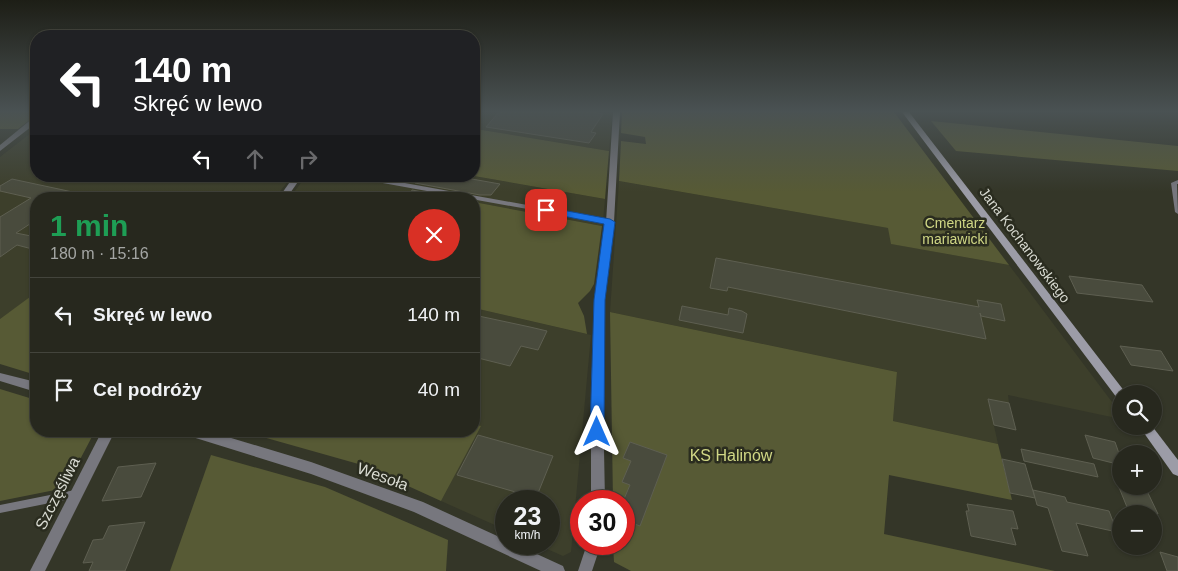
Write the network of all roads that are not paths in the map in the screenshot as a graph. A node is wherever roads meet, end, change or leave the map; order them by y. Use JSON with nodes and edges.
{"nodes":[{"id":1,"x":13,"y":139,"type":"edge"},
{"id":2,"x":615,"y":139,"type":"edge"},
{"id":3,"x":924,"y":139,"type":"edge"},
{"id":4,"x":0,"y":149,"type":"edge"},
{"id":5,"x":387,"y":182,"type":"edge"},
{"id":6,"x":1178,"y":182,"type":"edge"},
{"id":7,"x":443,"y":192,"type":"edge"},
{"id":8,"x":480,"y":199,"type":"edge"},
{"id":9,"x":1178,"y":212,"type":"edge"},
{"id":10,"x":610,"y":222,"type":"junction"},
{"id":11,"x":0,"y":377,"type":"edge"},
{"id":12,"x":30,"y":385,"type":"edge"},
{"id":13,"x":1113,"y":385,"type":"edge"},
{"id":14,"x":1152,"y":435,"type":"edge"},
{"id":15,"x":106,"y":437,"type":"edge"},
{"id":16,"x":210,"y":437,"type":"edge"},
{"id":17,"x":1178,"y":470,"type":"edge"},
{"id":18,"x":598,"y":490,"type":"edge"},
{"id":19,"x":75,"y":494,"type":"junction"},
{"id":20,"x":0,"y":509,"type":"edge"},
{"id":21,"x":590,"y":555,"type":"edge"},
{"id":22,"x":37,"y":571,"type":"edge"},
{"id":23,"x":558,"y":571,"type":"edge"},
{"id":24,"x":585,"y":571,"type":"edge"}],
"edges":[{"from":1,"to":4,"type":"street"},
{"from":2,"to":10,"type":"street"},
{"from":3,"to":13,"type":"street","name":"Jana Kochanowskiego"},
{"from":5,"to":7,"type":"lane"},
{"from":6,"to":9,"type":"lane"},
{"from":8,"to":10,"type":"lane"},
{"from":10,"to":18,"type":"street"},
{"from":11,"to":12,"type":"street"},
{"from":14,"to":17,"type":"street"},
{"from":15,"to":19,"type":"street","name":"Szczęśliwa"},
{"from":16,"to":23,"type":"street","name":"Wesoła"},
{"from":19,"to":20,"type":"lane"},
{"from":19,"to":22,"type":"street","name":"Szczęśliwa"},
{"from":21,"to":24,"type":"street"}]}
